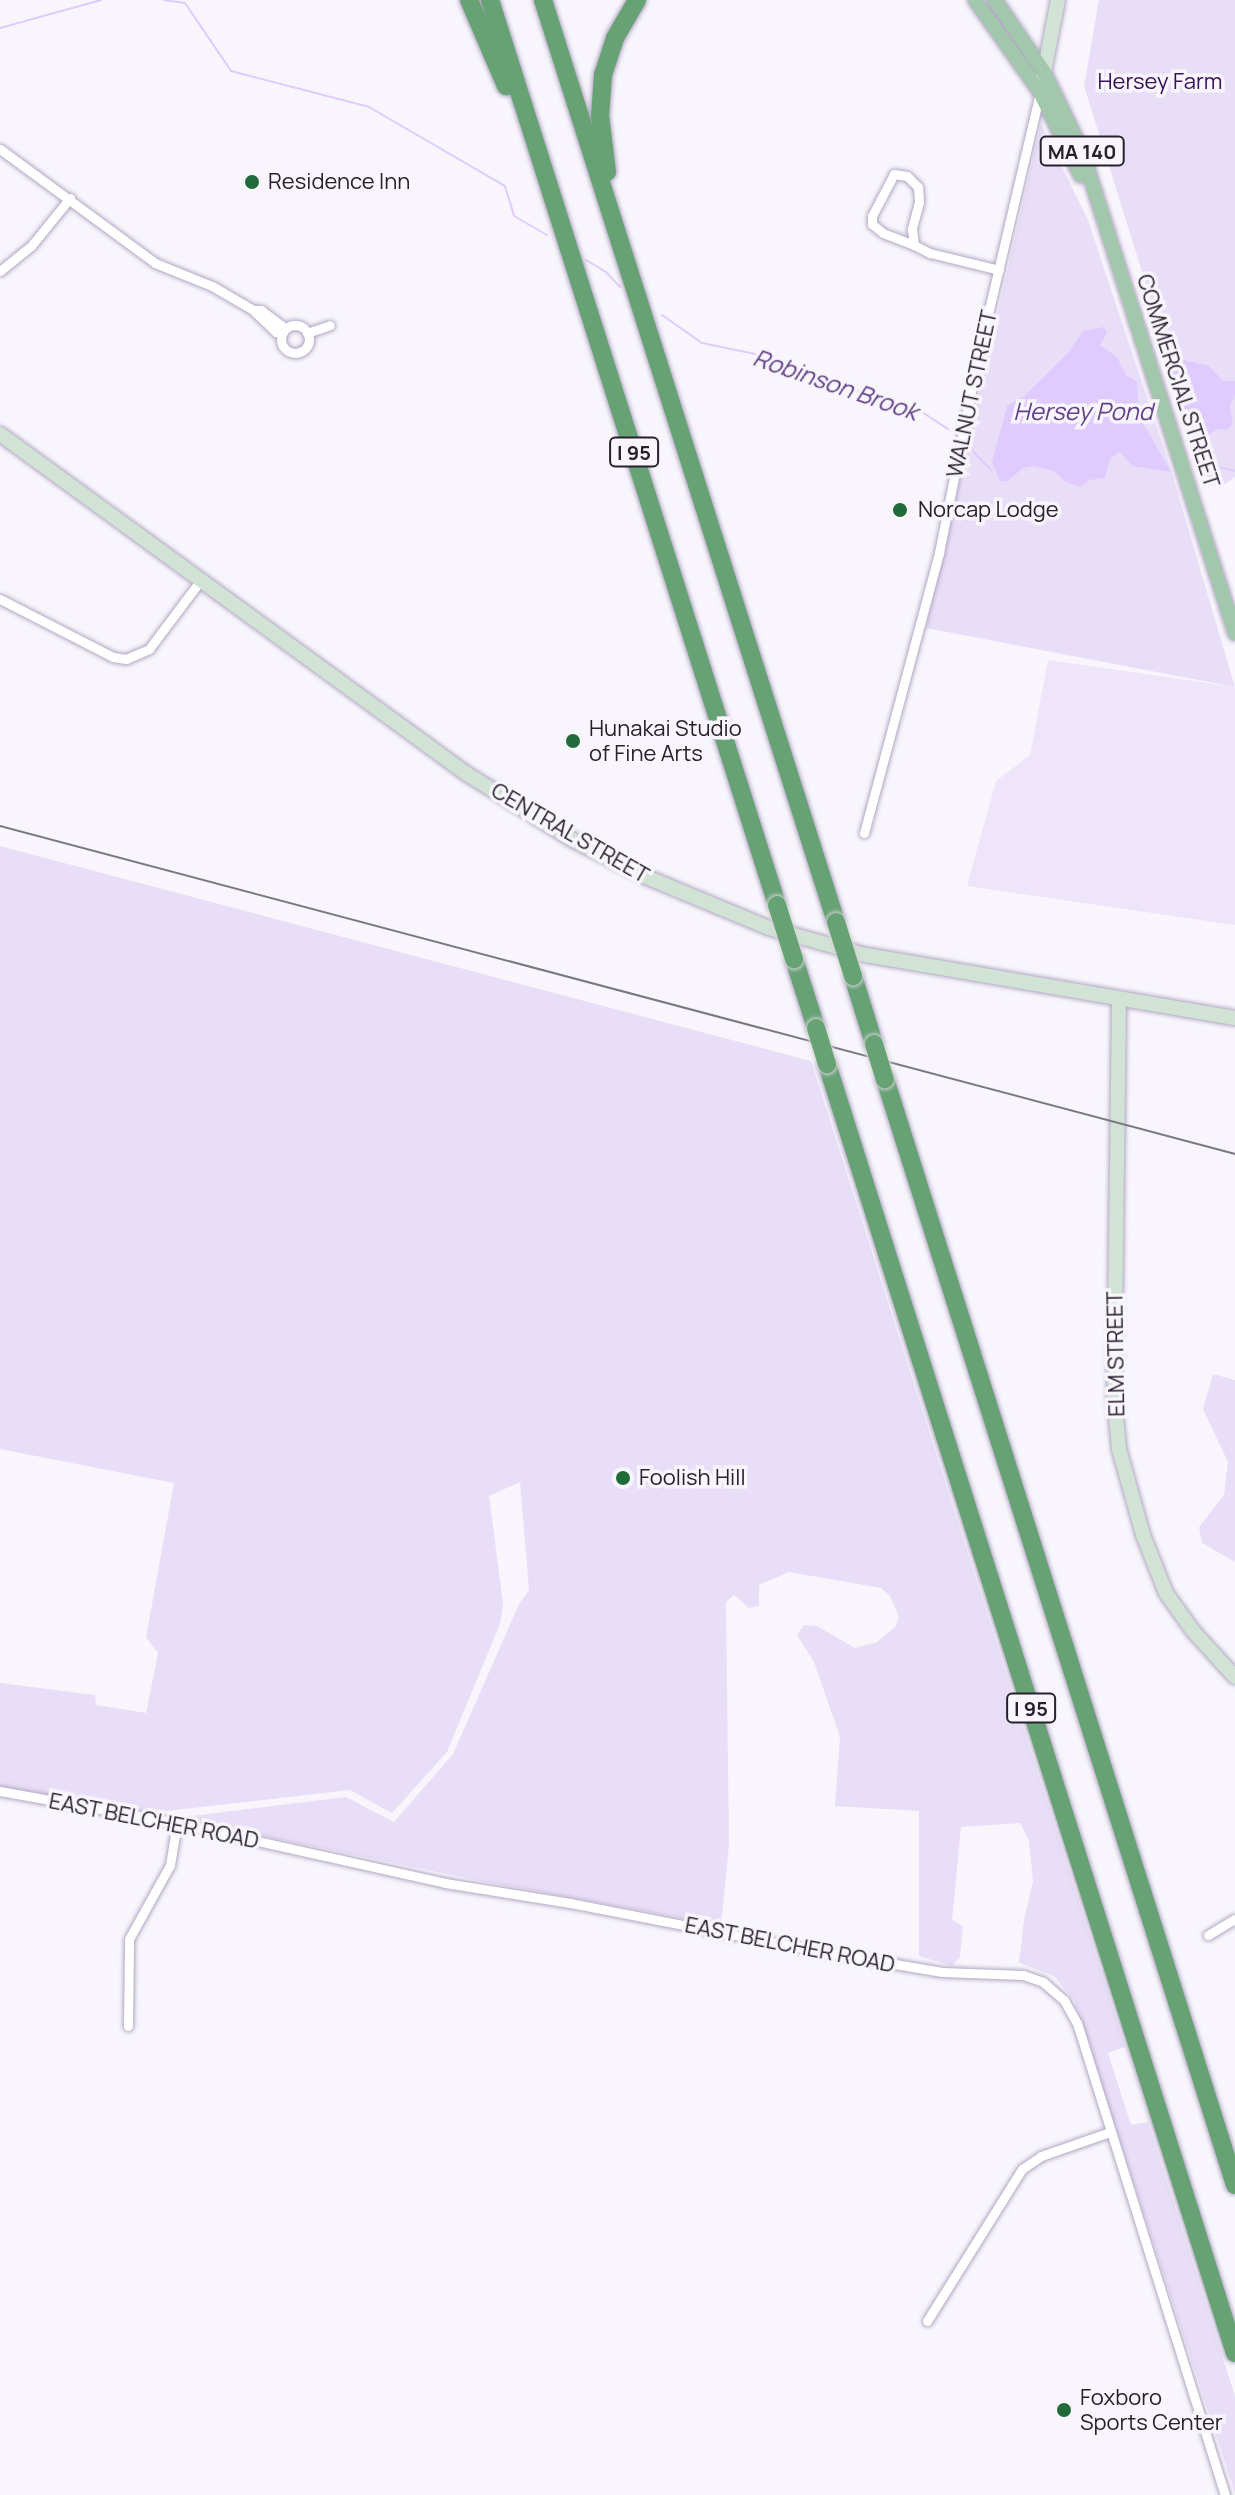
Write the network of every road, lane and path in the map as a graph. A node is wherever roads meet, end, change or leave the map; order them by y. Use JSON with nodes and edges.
{"nodes":[{"id":1,"x":469,"y":0,"type":"edge"},
{"id":2,"x":490,"y":0,"type":"edge"},
{"id":3,"x":543,"y":0,"type":"edge"},
{"id":4,"x":637,"y":0,"type":"edge"},
{"id":5,"x":975,"y":0,"type":"edge"},
{"id":6,"x":995,"y":0,"type":"edge"},
{"id":7,"x":1058,"y":0,"type":"edge"},
{"id":8,"x":1044,"y":72,"type":"junction"},
{"id":9,"x":1040,"y":92,"type":"junction"},
{"id":10,"x":0,"y":149,"type":"edge"},
{"id":11,"x":542,"y":164,"type":"junction"},
{"id":12,"x":70,"y":198,"type":"junction"},
{"id":13,"x":611,"y":215,"type":"junction"},
{"id":14,"x":1108,"y":234,"type":"junction"},
{"id":15,"x":914,"y":245,"type":"junction"},
{"id":16,"x":999,"y":270,"type":"junction"},
{"id":17,"x":0,"y":271,"type":"edge"},
{"id":18,"x":330,"y":325,"type":"dead end"},
{"id":19,"x":282,"y":331,"type":"junction"},
{"id":20,"x":307,"y":333,"type":"junction"},
{"id":21,"x":0,"y":434,"type":"edge"},
{"id":22,"x":200,"y":581,"type":"junction"},
{"id":23,"x":0,"y":599,"type":"edge"},
{"id":24,"x":1235,"y":633,"type":"edge"},
{"id":25,"x":864,"y":833,"type":"dead end"},
{"id":26,"x":1119,"y":999,"type":"junction"},
{"id":27,"x":1235,"y":1018,"type":"edge"},
{"id":28,"x":1235,"y":1677,"type":"edge"},
{"id":29,"x":0,"y":1791,"type":"edge"},
{"id":30,"x":177,"y":1823,"type":"junction"},
{"id":31,"x":1235,"y":1919,"type":"edge"},
{"id":32,"x":1208,"y":1935,"type":"dead end"},
{"id":33,"x":128,"y":2026,"type":"dead end"},
{"id":34,"x":1110,"y":2132,"type":"junction"},
{"id":35,"x":1235,"y":2185,"type":"edge"},
{"id":36,"x":927,"y":2321,"type":"dead end"},
{"id":37,"x":1235,"y":2353,"type":"edge"},
{"id":38,"x":1225,"y":2495,"type":"edge"}],
"edges":[{"from":1,"to":11,"type":"highway"},
{"from":2,"to":11,"type":"highway","number":"I 95"},
{"from":3,"to":13,"type":"highway","number":"I 95"},
{"from":4,"to":13,"type":"highway"},
{"from":5,"to":9,"type":"main road","name":"COMMERCIAL STREET","number":"MA 140"},
{"from":6,"to":8,"type":"main road","name":"COMMERCIAL STREET","number":"MA 140"},
{"from":7,"to":8,"type":"main road","name":"WALNUT STREET"},
{"from":8,"to":9,"type":"main road","name":"WALNUT STREET"},
{"from":8,"to":14,"type":"main road","name":"COMMERCIAL STREET","number":"MA 140"},
{"from":9,"to":14,"type":"main road","name":"COMMERCIAL STREET","number":"MA 140"},
{"from":9,"to":16,"type":"street","name":"WALNUT STREET"},
{"from":10,"to":12,"type":"street"},
{"from":11,"to":37,"type":"highway","number":"I 95","bridge":true},
{"from":12,"to":17,"type":"street"},
{"from":12,"to":19,"type":"street"},
{"from":13,"to":35,"type":"highway","number":"I 95","bridge":true},
{"from":14,"to":24,"type":"main road","name":"COMMERCIAL STREET","number":"MA 140"},
{"from":15,"to":15,"type":"street"},
{"from":15,"to":16,"type":"street"},
{"from":16,"to":25,"type":"street","name":"WALNUT STREET"},
{"from":18,"to":20,"type":"street"},
{"from":19,"to":20,"type":"street"},
{"from":19,"to":20,"type":"street"},
{"from":21,"to":22,"type":"main road","name":"CENTRAL STREET"},
{"from":22,"to":23,"type":"street"},
{"from":22,"to":26,"type":"main road","name":"CENTRAL STREET"},
{"from":26,"to":27,"type":"main road","name":"CENTRAL STREET"},
{"from":26,"to":28,"type":"main road","name":"ELM STREET"},
{"from":29,"to":30,"type":"street","name":"EAST BELCHER ROAD"},
{"from":30,"to":33,"type":"street"},
{"from":30,"to":34,"type":"street","name":"EAST BELCHER ROAD"},
{"from":31,"to":32,"type":"street"},
{"from":34,"to":36,"type":"street"},
{"from":34,"to":38,"type":"street","name":"EAST BELCHER ROAD"}]}
